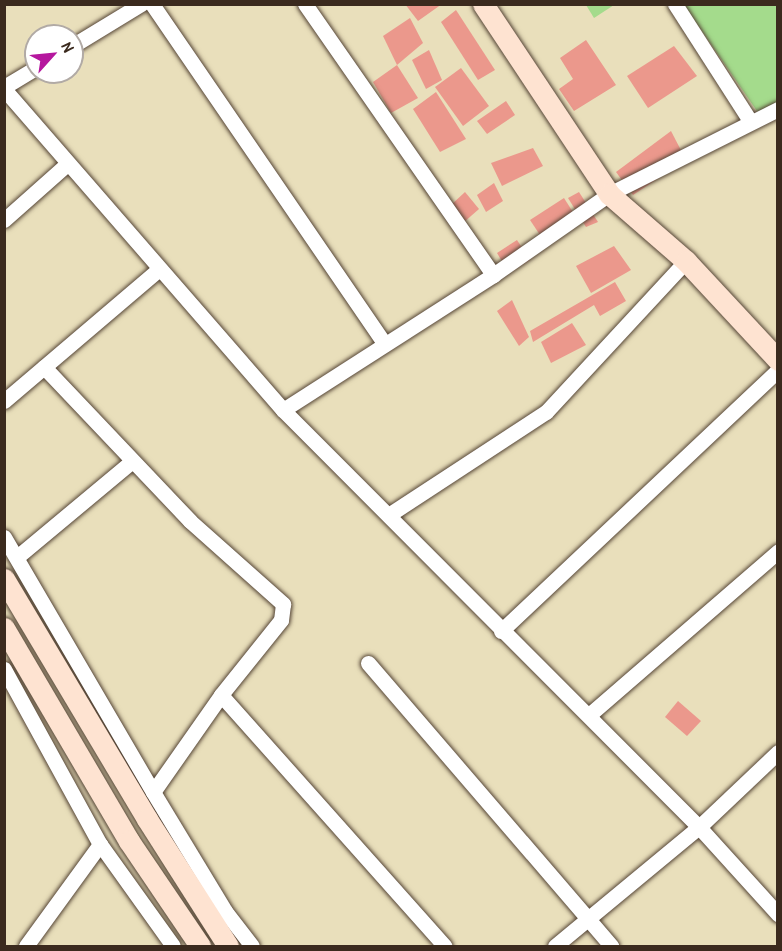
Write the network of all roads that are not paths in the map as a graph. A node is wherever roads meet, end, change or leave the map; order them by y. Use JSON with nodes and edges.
{"nodes":[{"id":1,"x":141,"y":4,"type":"edge"},
{"id":2,"x":152,"y":4,"type":"edge"},
{"id":3,"x":305,"y":4,"type":"edge"},
{"id":4,"x":483,"y":4,"type":"edge"},
{"id":5,"x":675,"y":4,"type":"edge"},
{"id":6,"x":84,"y":39,"type":"edge"},
{"id":7,"x":24,"y":76,"type":"edge"},
{"id":8,"x":4,"y":88,"type":"edge"},
{"id":9,"x":777,"y":109,"type":"edge"},
{"id":10,"x":750,"y":121,"type":"junction"},
{"id":11,"x":66,"y":165,"type":"junction"},
{"id":12,"x":609,"y":194,"type":"junction"},
{"id":13,"x":4,"y":220,"type":"edge"},
{"id":14,"x":686,"y":261,"type":"junction"},
{"id":15,"x":159,"y":269,"type":"junction"},
{"id":16,"x":493,"y":275,"type":"junction"},
{"id":17,"x":385,"y":344,"type":"junction"},
{"id":18,"x":777,"y":360,"type":"edge"},
{"id":19,"x":44,"y":367,"type":"junction"},
{"id":20,"x":777,"y":370,"type":"edge"},
{"id":21,"x":4,"y":401,"type":"edge"},
{"id":22,"x":283,"y":410,"type":"junction"},
{"id":23,"x":131,"y":462,"type":"junction"},
{"id":24,"x":390,"y":514,"type":"junction"},
{"id":25,"x":4,"y":537,"type":"edge"},
{"id":26,"x":777,"y":551,"type":"edge"},
{"id":27,"x":16,"y":557,"type":"junction"},
{"id":28,"x":4,"y":579,"type":"edge"},
{"id":29,"x":4,"y":628,"type":"edge"},
{"id":30,"x":501,"y":631,"type":"junction"},
{"id":31,"x":368,"y":663,"type":"dead end"},
{"id":32,"x":4,"y":669,"type":"edge"},
{"id":33,"x":221,"y":695,"type":"junction"},
{"id":34,"x":588,"y":715,"type":"junction"},
{"id":35,"x":777,"y":752,"type":"edge"},
{"id":36,"x":153,"y":792,"type":"junction"},
{"id":37,"x":699,"y":827,"type":"junction"},
{"id":38,"x":100,"y":844,"type":"junction"},
{"id":39,"x":777,"y":914,"type":"edge"},
{"id":40,"x":586,"y":918,"type":"junction"},
{"id":41,"x":26,"y":946,"type":"edge"},
{"id":42,"x":173,"y":946,"type":"edge"},
{"id":43,"x":200,"y":946,"type":"edge"},
{"id":44,"x":228,"y":946,"type":"edge"},
{"id":45,"x":252,"y":946,"type":"edge"},
{"id":46,"x":445,"y":946,"type":"edge"},
{"id":47,"x":555,"y":946,"type":"edge"},
{"id":48,"x":611,"y":946,"type":"edge"}],
"edges":[{"from":1,"to":6,"type":"street"},
{"from":2,"to":17,"type":"street"},
{"from":3,"to":16,"type":"street"},
{"from":4,"to":12,"type":"street"},
{"from":5,"to":10,"type":"street"},
{"from":7,"to":8,"type":"street"},
{"from":8,"to":11,"type":"street"},
{"from":9,"to":10,"type":"street"},
{"from":10,"to":12,"type":"street"},
{"from":11,"to":13,"type":"street"},
{"from":11,"to":15,"type":"street"},
{"from":12,"to":14,"type":"street"},
{"from":12,"to":16,"type":"street"},
{"from":14,"to":18,"type":"street"},
{"from":14,"to":24,"type":"street"},
{"from":15,"to":19,"type":"street"},
{"from":15,"to":22,"type":"street"},
{"from":16,"to":17,"type":"street"},
{"from":17,"to":22,"type":"street"},
{"from":19,"to":21,"type":"street"},
{"from":19,"to":23,"type":"street"},
{"from":20,"to":30,"type":"street"},
{"from":22,"to":24,"type":"street"},
{"from":23,"to":27,"type":"street"},
{"from":23,"to":33,"type":"street"},
{"from":24,"to":30,"type":"street"},
{"from":25,"to":27,"type":"street"},
{"from":26,"to":34,"type":"street"},
{"from":27,"to":36,"type":"street"},
{"from":28,"to":44,"type":"street"},
{"from":29,"to":43,"type":"street"},
{"from":30,"to":34,"type":"street"},
{"from":31,"to":40,"type":"street"},
{"from":32,"to":38,"type":"street"},
{"from":33,"to":36,"type":"street"},
{"from":33,"to":46,"type":"street"},
{"from":34,"to":37,"type":"street"},
{"from":35,"to":37,"type":"street"},
{"from":36,"to":45,"type":"street"},
{"from":37,"to":39,"type":"street"},
{"from":37,"to":40,"type":"street"},
{"from":38,"to":41,"type":"street"},
{"from":38,"to":42,"type":"street"},
{"from":40,"to":47,"type":"street"},
{"from":40,"to":48,"type":"street"}]}
